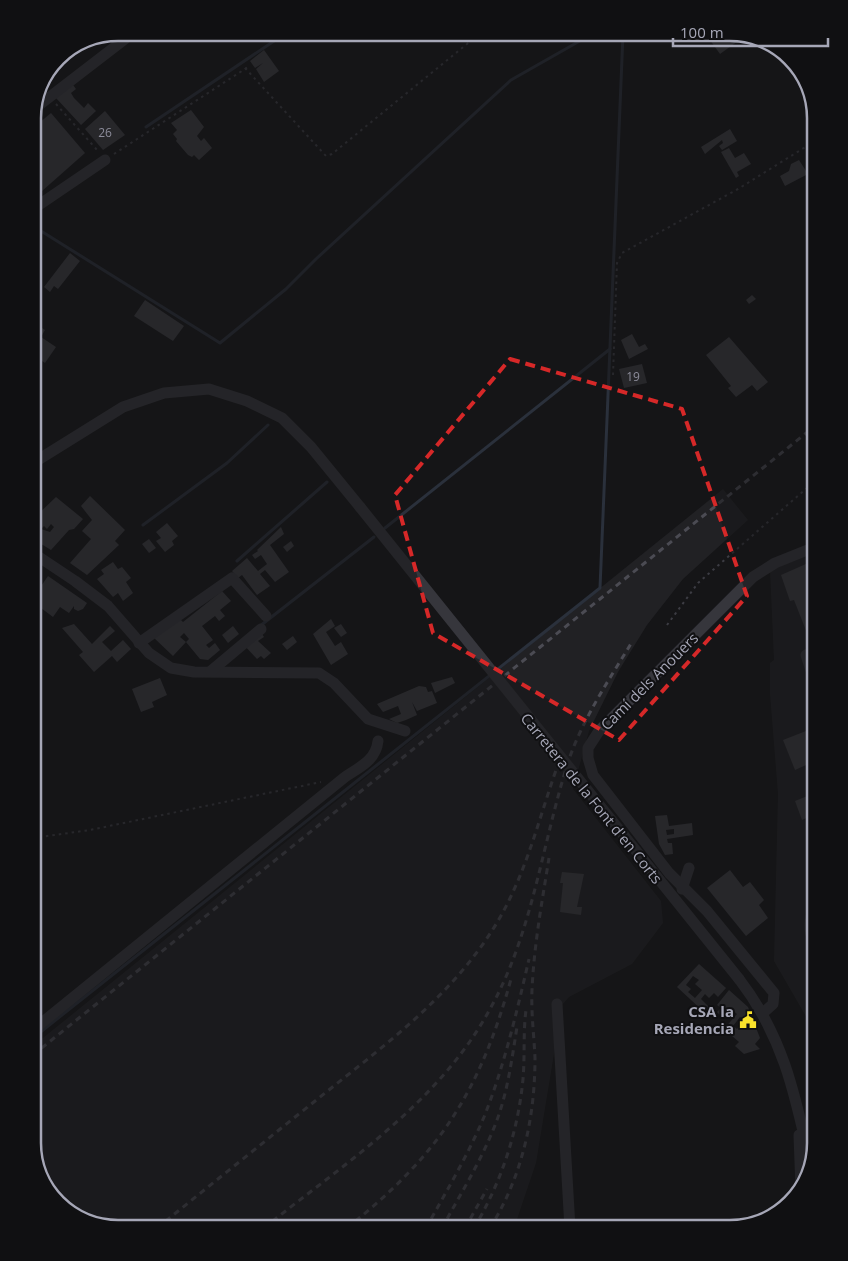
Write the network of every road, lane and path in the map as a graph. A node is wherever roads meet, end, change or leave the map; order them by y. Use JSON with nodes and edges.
{"nodes":[{"id":1,"x":120,"y":41,"type":"edge"},
{"id":2,"x":471,"y":41,"type":"edge"},
{"id":3,"x":50,"y":97,"type":"junction"},
{"id":4,"x":43,"y":102,"type":"edge"},
{"id":5,"x":807,"y":147,"type":"edge"},
{"id":6,"x":106,"y":160,"type":"junction"},
{"id":7,"x":41,"y":205,"type":"edge"},
{"id":8,"x":613,"y":375,"type":"dead end"},
{"id":9,"x":41,"y":458,"type":"edge"},
{"id":10,"x":807,"y":489,"type":"edge"},
{"id":11,"x":807,"y":551,"type":"edge"},
{"id":12,"x":41,"y":560,"type":"edge"},
{"id":13,"x":266,"y":616,"type":"dead end"},
{"id":14,"x":667,"y":625,"type":"dead end"},
{"id":15,"x":261,"y":629,"type":"dead end"},
{"id":16,"x":139,"y":643,"type":"junction"},
{"id":17,"x":210,"y":671,"type":"junction"},
{"id":18,"x":405,"y":731,"type":"dead end"},
{"id":19,"x":378,"y":741,"type":"dead end"},
{"id":20,"x":326,"y":781,"type":"dead end"},
{"id":21,"x":41,"y":837,"type":"edge"},
{"id":22,"x":689,"y":868,"type":"dead end"},
{"id":23,"x":682,"y":889,"type":"junction"},
{"id":24,"x":557,"y":1004,"type":"dead end"},
{"id":25,"x":763,"y":1013,"type":"junction"},
{"id":26,"x":41,"y":1023,"type":"edge"},
{"id":27,"x":797,"y":1103,"type":"junction"},
{"id":28,"x":807,"y":1147,"type":"edge"},
{"id":29,"x":800,"y":1173,"type":"edge"},
{"id":30,"x":570,"y":1220,"type":"edge"}],
"edges":[{"from":1,"to":3,"type":"street"},
{"from":2,"to":6,"type":"path"},
{"from":3,"to":4,"type":"street"},
{"from":3,"to":6,"type":"path"},
{"from":5,"to":8,"type":"path"},
{"from":6,"to":7,"type":"street"},
{"from":9,"to":25,"type":"street","name":"Carretera de la Font d'en Corts","bridge":true},
{"from":10,"to":14,"type":"path"},
{"from":11,"to":23,"type":"street","name":"Camí dels Anouers"},
{"from":12,"to":16,"type":"street"},
{"from":13,"to":16,"type":"street"},
{"from":15,"to":17,"type":"street"},
{"from":16,"to":17,"type":"street"},
{"from":17,"to":18,"type":"street"},
{"from":19,"to":26,"type":"street"},
{"from":20,"to":21,"type":"path"},
{"from":22,"to":23,"type":"street"},
{"from":23,"to":25,"type":"street","name":"Camí dels Anouers"},
{"from":24,"to":30,"type":"street"},
{"from":25,"to":27,"type":"street","name":"Carretera de la Font d'en Corts"},
{"from":27,"to":28,"type":"street","name":"Carretera de la Font d'en Corts"},
{"from":27,"to":29,"type":"street","name":"Carretera de la Font d'en Corts"}]}
